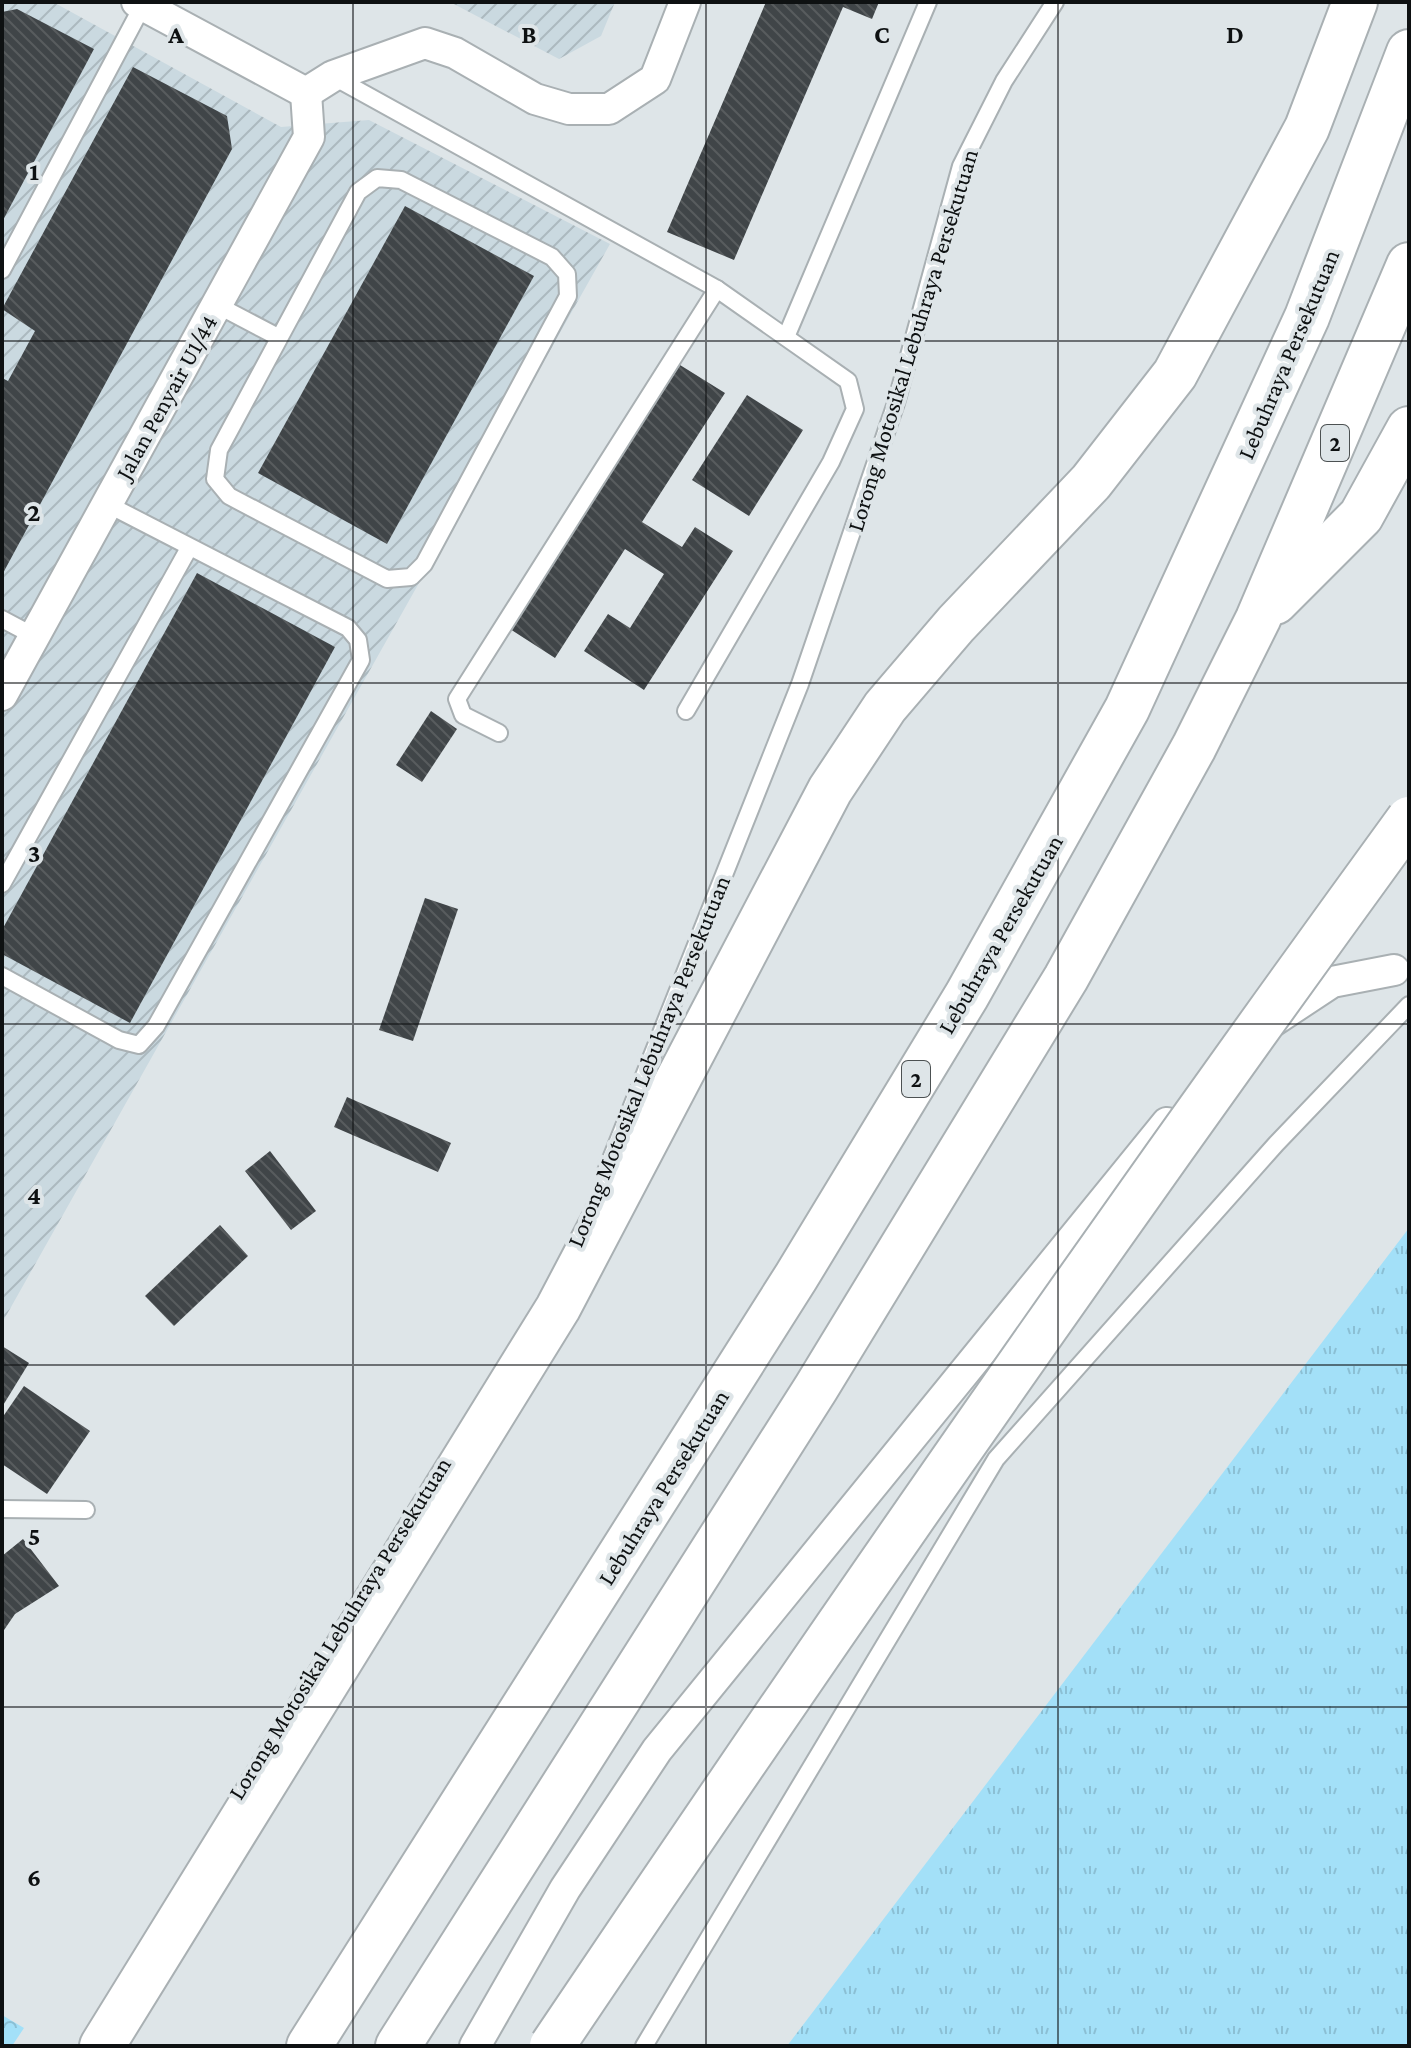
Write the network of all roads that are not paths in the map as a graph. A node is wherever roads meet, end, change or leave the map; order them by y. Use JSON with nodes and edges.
{"nodes":[{"id":1,"x":685,"y":2,"type":"edge"},
{"id":2,"x":928,"y":2,"type":"edge"},
{"id":3,"x":1055,"y":2,"type":"edge"},
{"id":4,"x":1355,"y":2,"type":"edge"},
{"id":5,"x":140,"y":4,"type":"edge"},
{"id":6,"x":1409,"y":52,"type":"edge"},
{"id":7,"x":333,"y":76,"type":"junction"},
{"id":8,"x":306,"y":93,"type":"junction"},
{"id":9,"x":1409,"y":265,"type":"edge"},
{"id":10,"x":2,"y":270,"type":"edge"},
{"id":11,"x":717,"y":289,"type":"junction"},
{"id":12,"x":217,"y":305,"type":"junction"},
{"id":13,"x":278,"y":337,"type":"junction"},
{"id":14,"x":786,"y":337,"type":"junction"},
{"id":15,"x":1409,"y":429,"type":"edge"},
{"id":16,"x":107,"y":504,"type":"junction"},
{"id":17,"x":189,"y":548,"type":"junction"},
{"id":18,"x":2,"y":619,"type":"edge"},
{"id":19,"x":1258,"y":619,"type":"junction"},
{"id":20,"x":34,"y":636,"type":"junction"},
{"id":21,"x":2,"y":695,"type":"edge"},
{"id":22,"x":686,"y":711,"type":"dead end"},
{"id":23,"x":499,"y":733,"type":"dead end"},
{"id":24,"x":1409,"y":819,"type":"edge"},
{"id":25,"x":2,"y":884,"type":"edge"},
{"id":26,"x":1394,"y":970,"type":"dead end"},
{"id":27,"x":2,"y":976,"type":"edge"},
{"id":28,"x":1409,"y":1005,"type":"edge"},
{"id":29,"x":598,"y":1190,"type":"dead end"},
{"id":30,"x":585,"y":1218,"type":"dead end"},
{"id":31,"x":553,"y":1298,"type":"junction"},
{"id":32,"x":2,"y":1509,"type":"edge"},
{"id":33,"x":86,"y":1510,"type":"dead end"},
{"id":34,"x":308,"y":1680,"type":"dead end"},
{"id":35,"x":83,"y":2046,"type":"edge"},
{"id":36,"x":102,"y":2046,"type":"edge"},
{"id":37,"x":309,"y":2046,"type":"edge"},
{"id":38,"x":398,"y":2046,"type":"edge"},
{"id":39,"x":475,"y":2046,"type":"edge"},
{"id":40,"x":552,"y":2046,"type":"edge"},
{"id":41,"x":644,"y":2046,"type":"edge"}],
"edges":[{"from":1,"to":7,"type":"street"},
{"from":2,"to":14,"type":"lane"},
{"from":3,"to":29,"type":"lane","name":"Lorong Motosikal Lebuhraya Persekutuan"},
{"from":4,"to":31,"type":"highway"},
{"from":5,"to":8,"type":"street"},
{"from":5,"to":10,"type":"lane"},
{"from":6,"to":37,"type":"highway","name":"Lebuhraya Persekutuan","number":"2"},
{"from":7,"to":8,"type":"street"},
{"from":7,"to":11,"type":"lane"},
{"from":8,"to":12,"type":"street","name":"Jalan Penyair U1/44"},
{"from":9,"to":19,"type":"highway","number":"2"},
{"from":11,"to":14,"type":"lane"},
{"from":11,"to":23,"type":"lane"},
{"from":12,"to":13,"type":"lane"},
{"from":12,"to":16,"type":"street","name":"Jalan Penyair U1/44"},
{"from":13,"to":13,"type":"lane"},
{"from":14,"to":22,"type":"lane"},
{"from":15,"to":19,"type":"highway"},
{"from":16,"to":17,"type":"lane"},
{"from":16,"to":20,"type":"street","name":"Jalan Penyair U1/44"},
{"from":17,"to":25,"type":"lane"},
{"from":17,"to":27,"type":"lane"},
{"from":18,"to":20,"type":"lane"},
{"from":19,"to":38,"type":"highway","number":"2"},
{"from":20,"to":21,"type":"street","name":"Jalan Penyair U1/44"},
{"from":24,"to":40,"type":"highway","bridge":true},
{"from":26,"to":39,"type":"street"},
{"from":28,"to":41,"type":"lane"},
{"from":30,"to":31,"type":"lane","name":"Lorong Motosikal Lebuhraya Persekutuan"},
{"from":31,"to":36,"type":"highway"},
{"from":32,"to":33,"type":"lane"},
{"from":34,"to":35,"type":"lane","name":"Lorong Motosikal Lebuhraya Persekutuan"}]}
